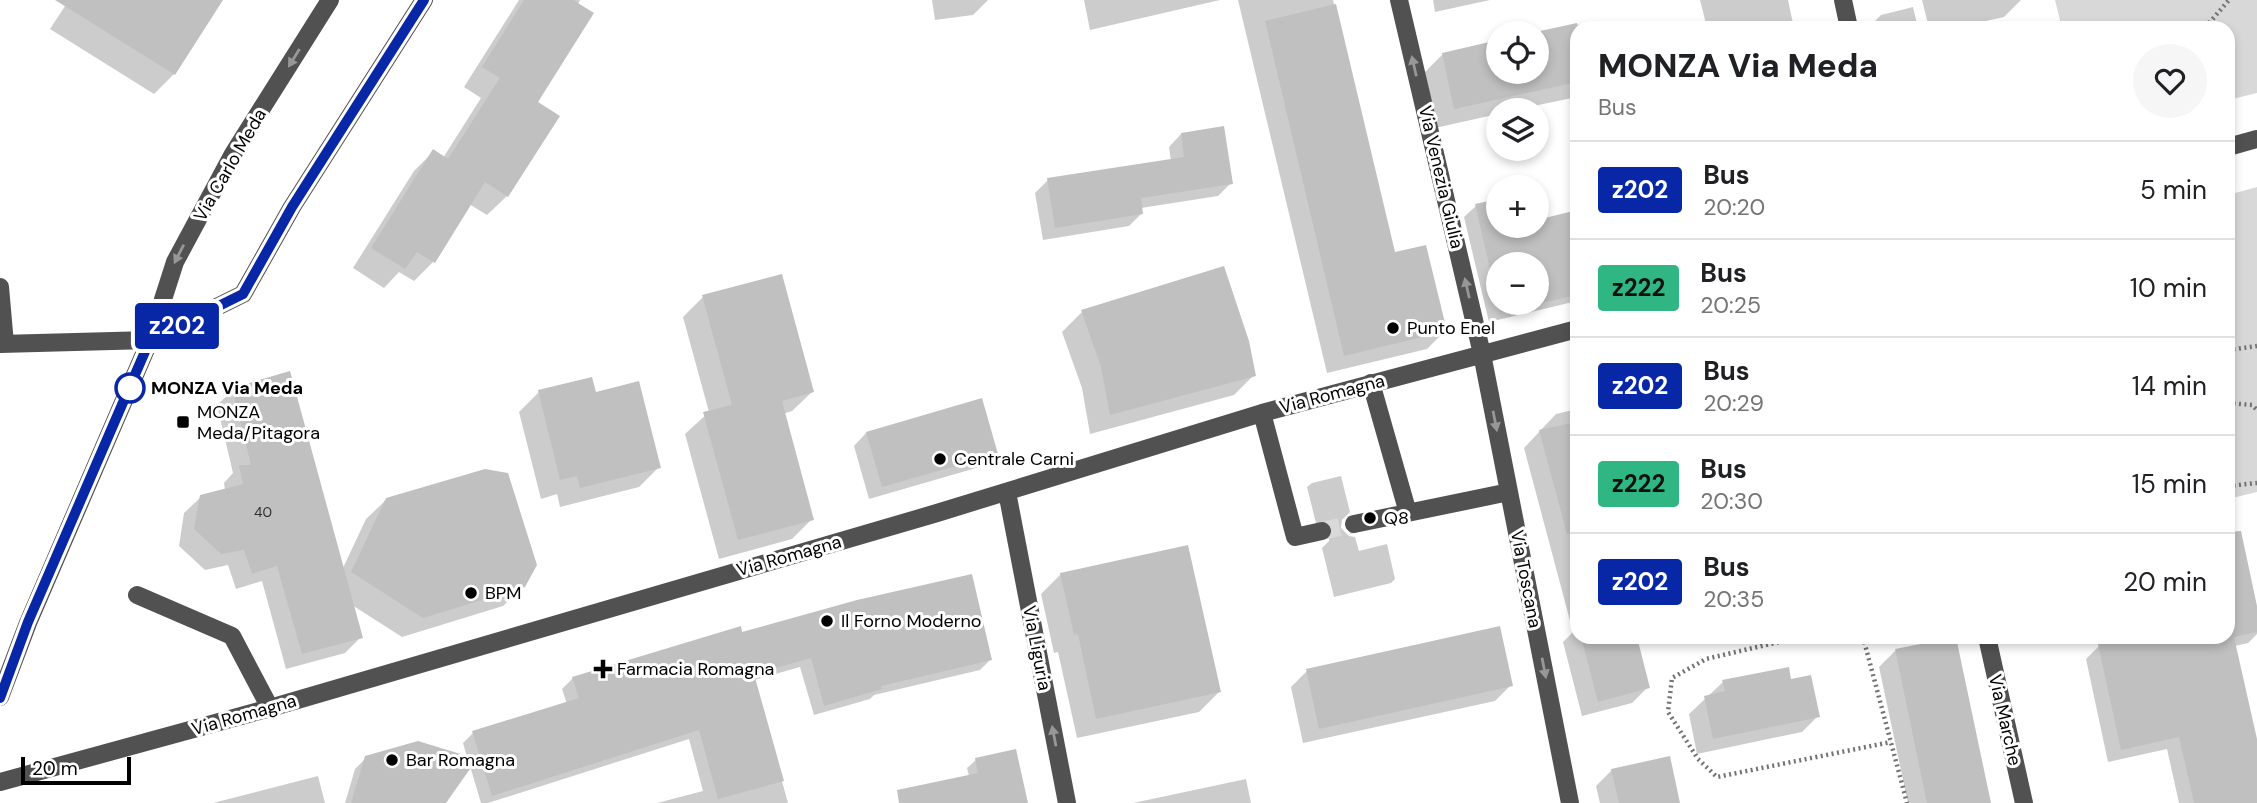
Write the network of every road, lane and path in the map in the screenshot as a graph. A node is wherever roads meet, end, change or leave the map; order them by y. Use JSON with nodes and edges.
{"nodes":[{"id":1,"x":330,"y":0,"type":"edge"},
{"id":2,"x":424,"y":0,"type":"edge"},
{"id":3,"x":1399,"y":0,"type":"edge"},
{"id":4,"x":1843,"y":0,"type":"edge"},
{"id":5,"x":2230,"y":0,"type":"edge"},
{"id":6,"x":1848,"y":21,"type":"edge"},
{"id":7,"x":2211,"y":21,"type":"edge"},
{"id":8,"x":2257,"y":139,"type":"edge"},
{"id":9,"x":2235,"y":146,"type":"edge"},
{"id":10,"x":0,"y":287,"type":"edge"},
{"id":11,"x":1570,"y":331,"type":"edge"},
{"id":12,"x":150,"y":340,"type":"junction"},
{"id":13,"x":3,"y":344,"type":"edge"},
{"id":14,"x":2257,"y":346,"type":"edge"},
{"id":15,"x":2235,"y":349,"type":"edge"},
{"id":16,"x":1482,"y":354,"type":"junction"},
{"id":17,"x":1371,"y":383,"type":"junction"},
{"id":18,"x":2235,"y":404,"type":"edge"},
{"id":19,"x":2257,"y":410,"type":"edge"},
{"id":20,"x":1262,"y":413,"type":"junction"},
{"id":21,"x":2257,"y":484,"type":"edge"},
{"id":22,"x":2235,"y":486,"type":"edge"},
{"id":23,"x":1007,"y":492,"type":"junction"},
{"id":24,"x":1509,"y":492,"type":"junction"},
{"id":25,"x":1408,"y":513,"type":"junction"},
{"id":26,"x":1354,"y":524,"type":"tunnel mouth"},
{"id":27,"x":1322,"y":531,"type":"tunnel mouth"},
{"id":28,"x":138,"y":595,"type":"dead end"},
{"id":29,"x":1770,"y":644,"type":"edge"},
{"id":30,"x":1865,"y":644,"type":"edge"},
{"id":31,"x":1989,"y":644,"type":"edge"},
{"id":32,"x":0,"y":697,"type":"edge"},
{"id":33,"x":270,"y":708,"type":"junction"},
{"id":34,"x":1891,"y":742,"type":"junction"},
{"id":35,"x":0,"y":782,"type":"edge"},
{"id":36,"x":1067,"y":803,"type":"edge"},
{"id":37,"x":1570,"y":803,"type":"edge"},
{"id":38,"x":1907,"y":803,"type":"edge"},
{"id":39,"x":2024,"y":803,"type":"edge"}],
"edges":[{"from":1,"to":12,"type":"street","name":"Via Carlo Meda","one_way":true},
{"from":2,"to":12,"type":"street"},
{"from":16,"to":3,"type":"street","name":"Via Venezia Giulia","one_way":true},
{"from":4,"to":6,"type":"street"},
{"from":5,"to":7,"type":"path"},
{"from":8,"to":9,"type":"street"},
{"from":10,"to":13,"type":"street"},
{"from":11,"to":16,"type":"street","name":"Via Romagna"},
{"from":12,"to":13,"type":"street"},
{"from":12,"to":32,"type":"street","name":"Via Carlo Meda"},
{"from":14,"to":15,"type":"path"},
{"from":16,"to":17,"type":"street","name":"Via Romagna"},
{"from":16,"to":24,"type":"street","name":"Via Toscana","one_way":true},
{"from":17,"to":20,"type":"street","name":"Via Romagna"},
{"from":17,"to":25,"type":"street"},
{"from":18,"to":19,"type":"path"},
{"from":20,"to":23,"type":"street","name":"Via Romagna"},
{"from":20,"to":27,"type":"street"},
{"from":21,"to":22,"type":"path"},
{"from":23,"to":33,"type":"street","name":"Via Romagna"},
{"from":36,"to":23,"type":"street","name":"Via Liguria","one_way":true},
{"from":24,"to":25,"type":"street"},
{"from":24,"to":37,"type":"street","name":"Via Toscana","one_way":true},
{"from":25,"to":26,"type":"street"},
{"from":28,"to":33,"type":"street"},
{"from":29,"to":34,"type":"path"},
{"from":30,"to":34,"type":"path"},
{"from":31,"to":39,"type":"street","name":"Via Marche"},
{"from":33,"to":35,"type":"street","name":"Via Romagna"},
{"from":34,"to":38,"type":"path"}]}
